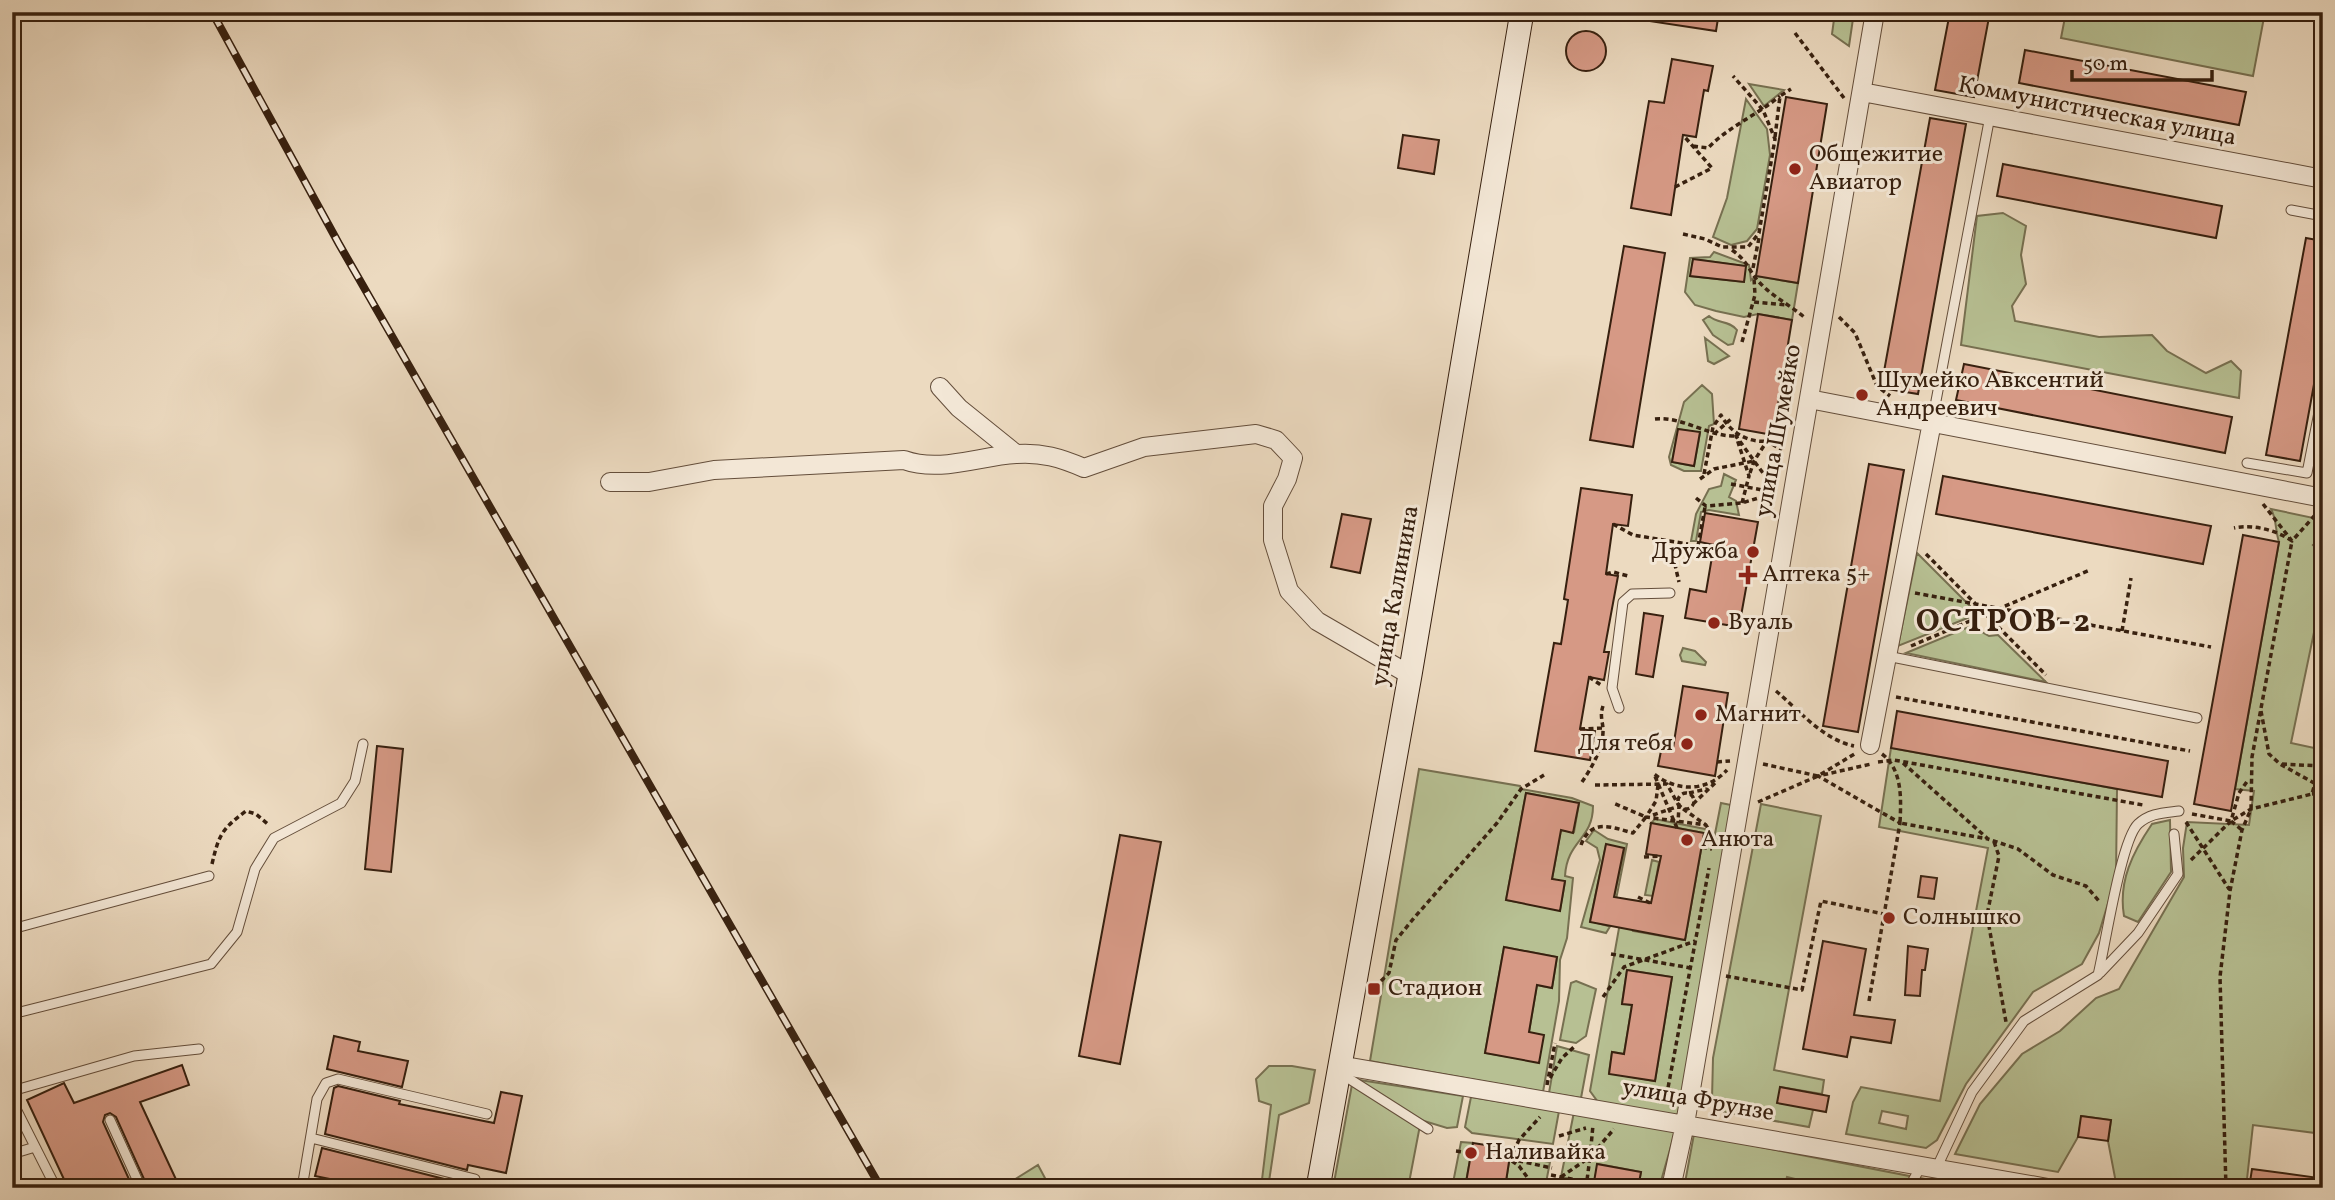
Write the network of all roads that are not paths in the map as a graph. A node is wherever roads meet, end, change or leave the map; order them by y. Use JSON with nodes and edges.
{"nodes":[{"id":1,"x":1522,"y":12,"type":"edge"},
{"id":2,"x":1875,"y":12,"type":"edge"},
{"id":3,"x":1862,"y":92,"type":"junction"},
{"id":4,"x":1990,"y":116,"type":"junction"},
{"id":5,"x":2323,"y":179,"type":"edge"},
{"id":6,"x":2291,"y":210,"type":"dead end"},
{"id":7,"x":2323,"y":216,"type":"edge"},
{"id":8,"x":940,"y":387,"type":"dead end"},
{"id":9,"x":2323,"y":392,"type":"edge"},
{"id":10,"x":1809,"y":398,"type":"junction"},
{"id":11,"x":1931,"y":422,"type":"junction"},
{"id":12,"x":1016,"y":454,"type":"junction"},
{"id":13,"x":2247,"y":463,"type":"dead end"},
{"id":14,"x":610,"y":482,"type":"dead end"},
{"id":15,"x":2322,"y":503,"type":"edge"},
{"id":16,"x":1670,"y":593,"type":"dead end"},
{"id":17,"x":1887,"y":656,"type":"junction"},
{"id":18,"x":1410,"y":675,"type":"junction"},
{"id":19,"x":1619,"y":708,"type":"dead end"},
{"id":20,"x":2197,"y":718,"type":"dead end"},
{"id":21,"x":363,"y":744,"type":"dead end"},
{"id":22,"x":1870,"y":744,"type":"road end"},
{"id":23,"x":2179,"y":811,"type":"road end"},
{"id":24,"x":2174,"y":834,"type":"dead end"},
{"id":25,"x":209,"y":876,"type":"road end"},
{"id":26,"x":12,"y":929,"type":"edge"},
{"id":27,"x":2098,"y":975,"type":"junction"},
{"id":28,"x":12,"y":1014,"type":"edge"},
{"id":29,"x":198,"y":1049,"type":"dead end"},
{"id":30,"x":1339,"y":1069,"type":"junction"},
{"id":31,"x":12,"y":1091,"type":"edge"},
{"id":32,"x":12,"y":1101,"type":"edge"},
{"id":33,"x":487,"y":1114,"type":"dead end"},
{"id":34,"x":110,"y":1120,"type":"dead end"},
{"id":35,"x":1685,"y":1124,"type":"junction"},
{"id":36,"x":1428,"y":1129,"type":"dead end"},
{"id":37,"x":310,"y":1138,"type":"junction"},
{"id":38,"x":36,"y":1147,"type":"junction"},
{"id":39,"x":12,"y":1154,"type":"edge"},
{"id":40,"x":1929,"y":1166,"type":"junction"},
{"id":41,"x":302,"y":1186,"type":"edge"},
{"id":42,"x":56,"y":1188,"type":"edge"},
{"id":43,"x":141,"y":1188,"type":"edge"},
{"id":44,"x":315,"y":1188,"type":"edge"},
{"id":45,"x":473,"y":1188,"type":"edge"},
{"id":46,"x":1318,"y":1188,"type":"edge"},
{"id":47,"x":1671,"y":1188,"type":"edge"},
{"id":48,"x":1909,"y":1188,"type":"edge"},
{"id":49,"x":2048,"y":1188,"type":"edge"}],
"edges":[{"from":1,"to":18,"type":"main road","name":"улица Калинина"},
{"from":2,"to":3,"type":"street","name":"улица Шумейко"},
{"from":3,"to":4,"type":"street","name":"Коммунистическая улица"},
{"from":3,"to":10,"type":"street","name":"улица Шумейко"},
{"from":4,"to":5,"type":"street","name":"Коммунистическая улица"},
{"from":4,"to":11,"type":"lane"},
{"from":6,"to":7,"type":"lane"},
{"from":8,"to":12,"type":"street"},
{"from":9,"to":13,"type":"lane"},
{"from":10,"to":11,"type":"street"},
{"from":10,"to":35,"type":"street","name":"улица Шумейко"},
{"from":11,"to":15,"type":"street"},
{"from":11,"to":17,"type":"street"},
{"from":12,"to":14,"type":"street"},
{"from":12,"to":18,"type":"street"},
{"from":16,"to":19,"type":"lane"},
{"from":17,"to":20,"type":"lane"},
{"from":17,"to":22,"type":"street"},
{"from":18,"to":30,"type":"main road","name":"улица Калинина"},
{"from":21,"to":28,"type":"lane"},
{"from":23,"to":27,"type":"lane"},
{"from":24,"to":27,"type":"lane"},
{"from":25,"to":26,"type":"lane"},
{"from":27,"to":40,"type":"lane"},
{"from":29,"to":31,"type":"lane"},
{"from":30,"to":35,"type":"street","name":"улица Фрунзе"},
{"from":30,"to":36,"type":"lane"},
{"from":30,"to":46,"type":"main road","name":"улица Калинина"},
{"from":32,"to":38,"type":"lane"},
{"from":33,"to":37,"type":"lane"},
{"from":34,"to":43,"type":"lane"},
{"from":35,"to":40,"type":"street","name":"улица Фрунзе"},
{"from":35,"to":47,"type":"street","name":"улица Шумейко"},
{"from":37,"to":41,"type":"lane"},
{"from":37,"to":45,"type":"lane"},
{"from":38,"to":39,"type":"lane"},
{"from":38,"to":42,"type":"lane"},
{"from":40,"to":48,"type":"lane"},
{"from":40,"to":49,"type":"street","name":"улица Фрунзе"},
{"from":41,"to":44,"type":"lane"}]}
